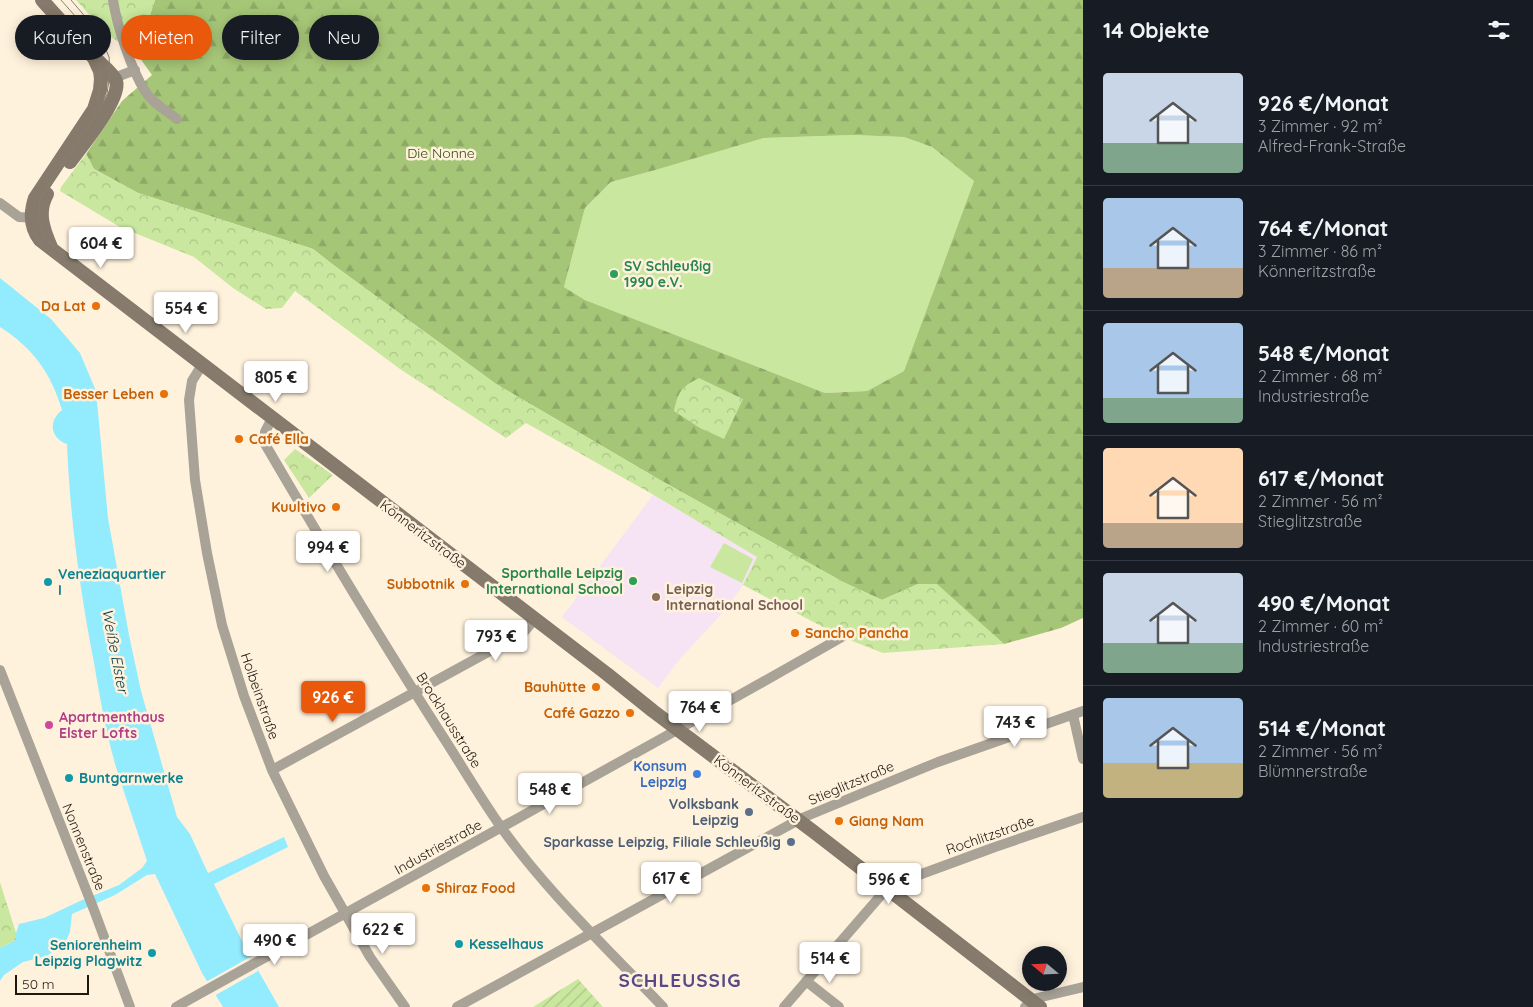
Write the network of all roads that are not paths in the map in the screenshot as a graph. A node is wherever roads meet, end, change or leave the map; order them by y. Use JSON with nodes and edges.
{"nodes":[{"id":1,"x":42,"y":0,"type":"edge"},
{"id":2,"x":113,"y":0,"type":"edge"},
{"id":3,"x":135,"y":70,"type":"junction"},
{"id":4,"x":108,"y":78,"type":"junction"},
{"id":5,"x":177,"y":119,"type":"dead end"},
{"id":6,"x":0,"y":204,"type":"edge"},
{"id":7,"x":36,"y":218,"type":"junction"},
{"id":8,"x":202,"y":365,"type":"junction"},
{"id":9,"x":272,"y":418,"type":"junction"},
{"id":10,"x":535,"y":619,"type":"junction"},
{"id":11,"x":842,"y":637,"type":"dead end"},
{"id":12,"x":0,"y":670,"type":"edge"},
{"id":13,"x":415,"y":692,"type":"junction"},
{"id":14,"x":1078,"y":713,"type":"edge"},
{"id":15,"x":680,"y":730,"type":"junction"},
{"id":16,"x":1083,"y":759,"type":"edge"},
{"id":17,"x":272,"y":770,"type":"junction"},
{"id":18,"x":1083,"y":817,"type":"edge"},
{"id":19,"x":798,"y":820,"type":"junction"},
{"id":20,"x":502,"y":828,"type":"junction"},
{"id":21,"x":887,"y":888,"type":"junction"},
{"id":22,"x":344,"y":914,"type":"junction"},
{"id":23,"x":592,"y":933,"type":"junction"},
{"id":24,"x":806,"y":981,"type":"junction"},
{"id":25,"x":1083,"y":987,"type":"edge"},
{"id":26,"x":1032,"y":1005,"type":"edge"},
{"id":27,"x":130,"y":1007,"type":"edge"},
{"id":28,"x":176,"y":1007,"type":"edge"},
{"id":29,"x":405,"y":1007,"type":"edge"},
{"id":30,"x":457,"y":1007,"type":"edge"},
{"id":31,"x":663,"y":1007,"type":"edge"},
{"id":32,"x":784,"y":1007,"type":"edge"},
{"id":33,"x":839,"y":1007,"type":"edge"}],
"edges":[{"from":1,"to":4,"type":"main road"},
{"from":2,"to":3,"type":"street"},
{"from":3,"to":4,"type":"street"},
{"from":3,"to":5,"type":"street"},
{"from":4,"to":7,"type":"main road"},
{"from":6,"to":7,"type":"street"},
{"from":7,"to":8,"type":"main road","name":"Könneritzstraße"},
{"from":8,"to":9,"type":"main road","name":"Könneritzstraße"},
{"from":8,"to":17,"type":"street","name":"Holbeinstraße"},
{"from":9,"to":10,"type":"main road","name":"Könneritzstraße"},
{"from":9,"to":13,"type":"street","name":"Brockhausstraße"},
{"from":10,"to":13,"type":"street"},
{"from":10,"to":15,"type":"main road","name":"Könneritzstraße"},
{"from":11,"to":15,"type":"street","name":"Industriestraße"},
{"from":12,"to":27,"type":"street","name":"Nonnenstraße"},
{"from":13,"to":17,"type":"street"},
{"from":13,"to":20,"type":"street","name":"Brockhausstraße"},
{"from":14,"to":16,"type":"street"},
{"from":14,"to":19,"type":"street","name":"Stieglitzstraße"},
{"from":15,"to":19,"type":"main road","name":"Könneritzstraße"},
{"from":15,"to":20,"type":"street","name":"Industriestraße"},
{"from":17,"to":22,"type":"street","name":"Holbeinstraße"},
{"from":18,"to":21,"type":"street","name":"Rochlitzstraße"},
{"from":19,"to":21,"type":"main road","name":"Könneritzstraße"},
{"from":19,"to":23,"type":"street","name":"Stieglitzstraße"},
{"from":20,"to":22,"type":"street","name":"Industriestraße"},
{"from":20,"to":23,"type":"street","name":"Brockhausstraße"},
{"from":21,"to":24,"type":"street","name":"Rochlitzstraße"},
{"from":21,"to":26,"type":"main road","name":"Könneritzstraße"},
{"from":22,"to":28,"type":"street","name":"Industriestraße"},
{"from":22,"to":29,"type":"street","name":"Holbeinstraße"},
{"from":23,"to":30,"type":"street","name":"Stieglitzstraße"},
{"from":23,"to":31,"type":"street","name":"Brockhausstraße"},
{"from":24,"to":32,"type":"street","name":"Rochlitzstraße"},
{"from":24,"to":33,"type":"street"},
{"from":25,"to":26,"type":"street"}]}
